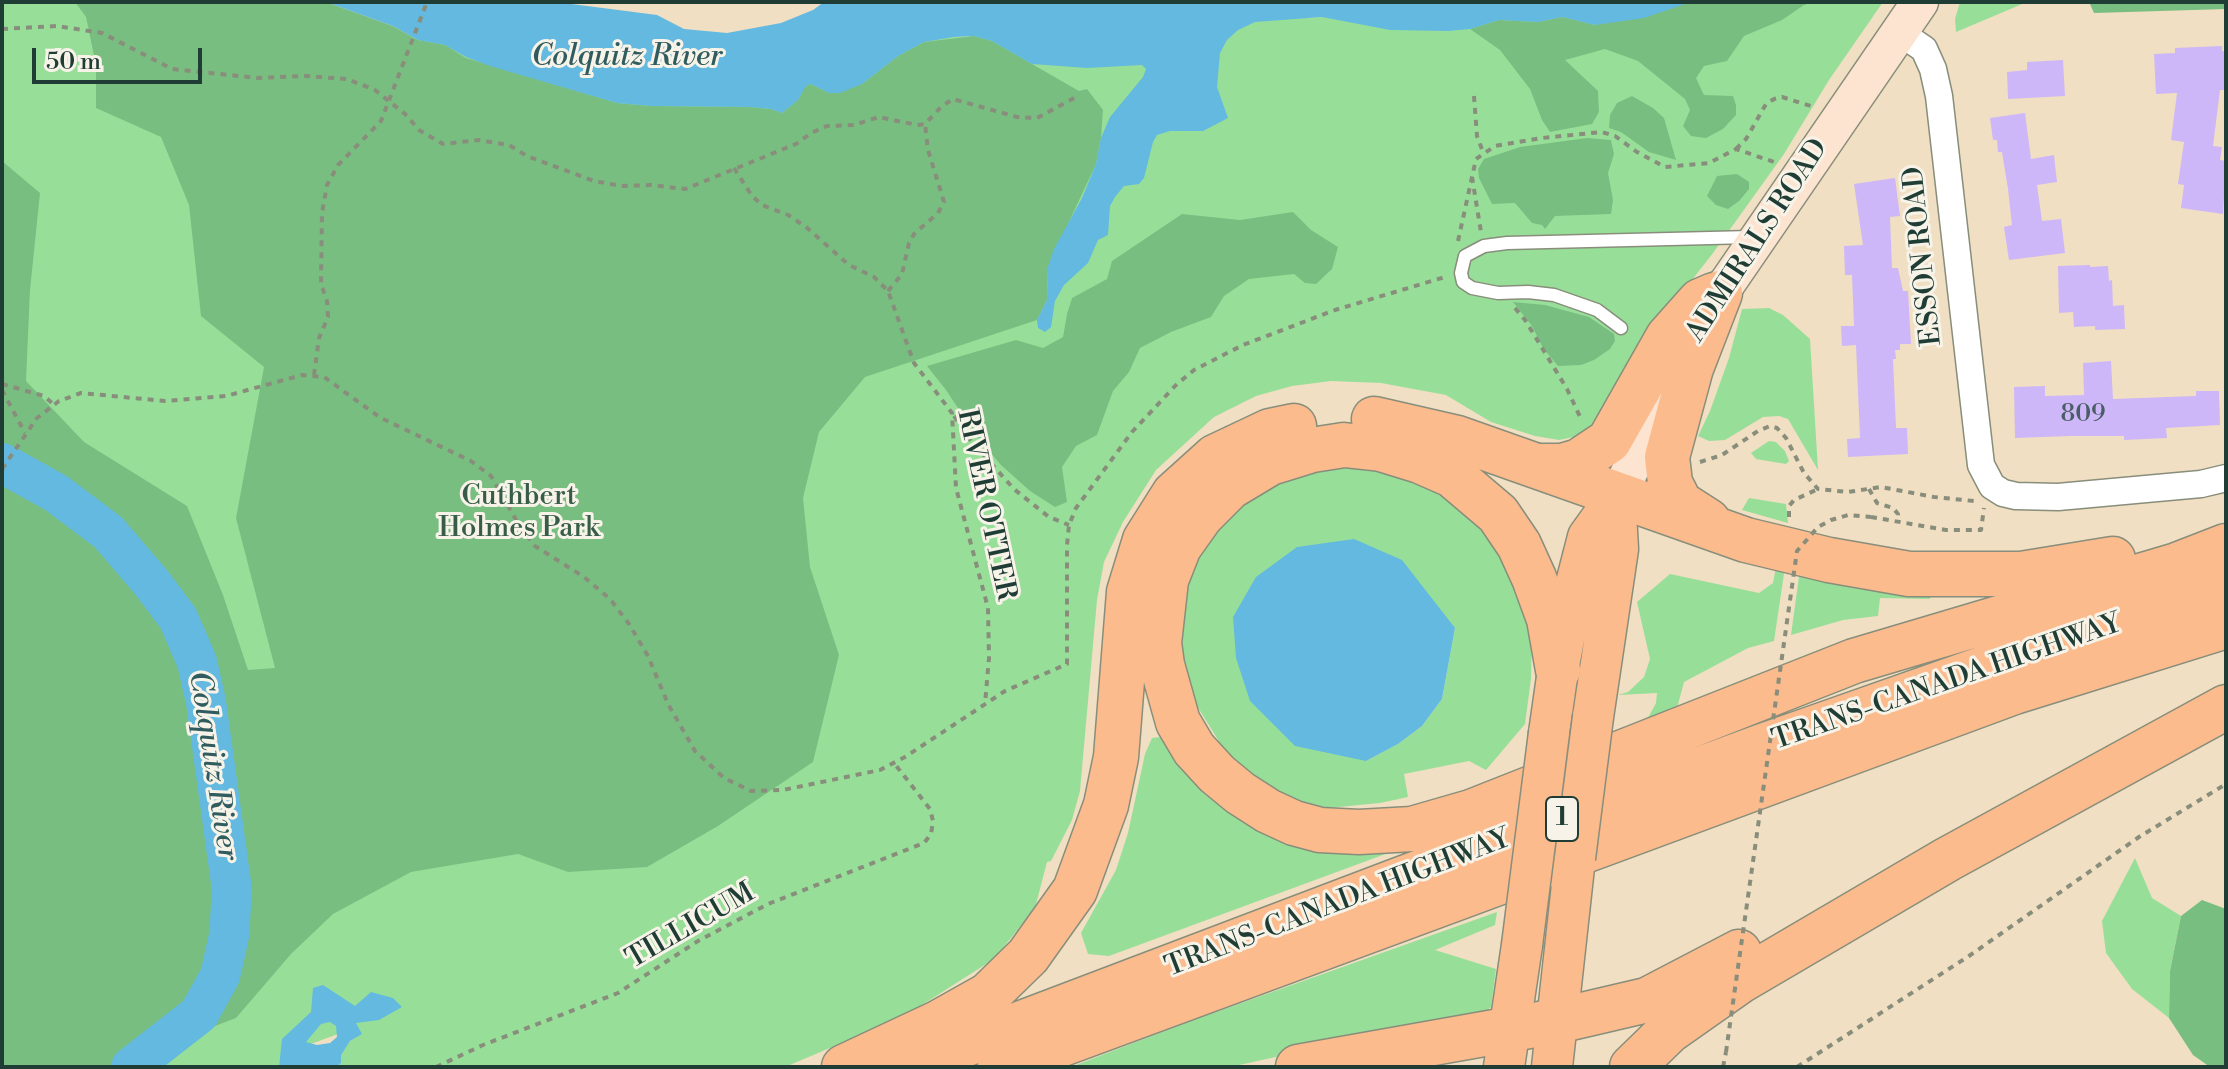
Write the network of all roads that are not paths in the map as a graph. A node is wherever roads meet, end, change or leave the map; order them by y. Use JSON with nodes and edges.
{"nodes":[{"id":1,"x":1920,"y":2,"type":"edge"},
{"id":2,"x":1899,"y":32,"type":"junction"},
{"id":3,"x":1757,"y":237,"type":"junction"},
{"id":4,"x":1720,"y":293,"type":"junction"},
{"id":5,"x":1621,"y":328,"type":"dead end"},
{"id":6,"x":1541,"y":466,"type":"junction"},
{"id":7,"x":2226,"y":478,"type":"edge"},
{"id":8,"x":1619,"y":494,"type":"junction"},
{"id":9,"x":1746,"y":540,"type":"junction"},
{"id":10,"x":2226,"y":543,"type":"edge"},
{"id":11,"x":2226,"y":591,"type":"edge"},
{"id":12,"x":2226,"y":626,"type":"edge"},
{"id":13,"x":1558,"y":670,"type":"junction"},
{"id":14,"x":2226,"y":707,"type":"edge"},
{"id":15,"x":1948,"y":859,"type":"junction"},
{"id":16,"x":1557,"y":1021,"type":"junction"},
{"id":17,"x":1507,"y":1048,"type":"edge"},
{"id":18,"x":1319,"y":1066,"type":"edge"},
{"id":19,"x":844,"y":1067,"type":"edge"},
{"id":20,"x":906,"y":1067,"type":"edge"},
{"id":21,"x":1000,"y":1067,"type":"edge"},
{"id":22,"x":1552,"y":1067,"type":"edge"},
{"id":23,"x":1632,"y":1067,"type":"edge"}],
"edges":[{"from":1,"to":2,"type":"main road","name":"ADMIRALS ROAD"},
{"from":2,"to":3,"type":"main road","name":"ADMIRALS ROAD"},
{"from":2,"to":7,"type":"street","name":"ESSON ROAD"},
{"from":3,"to":4,"type":"main road","name":"ADMIRALS ROAD"},
{"from":3,"to":5,"type":"lane"},
{"from":4,"to":6,"type":"highway"},
{"from":4,"to":8,"type":"main road","name":"ADMIRALS ROAD"},
{"from":4,"to":9,"type":"highway"},
{"from":6,"to":8,"type":"highway"},
{"from":6,"to":19,"type":"highway"},
{"from":8,"to":9,"type":"highway"},
{"from":8,"to":13,"type":"main road","name":"ADMIRALS ROAD"},
{"from":8,"to":16,"type":"main road","name":"ADMIRALS ROAD","bridge":true},
{"from":9,"to":10,"type":"highway"},
{"from":10,"to":13,"type":"highway"},
{"from":11,"to":20,"type":"highway","name":"TRANS-CANADA HIGHWAY","number":"1"},
{"from":12,"to":21,"type":"highway","name":"TRANS-CANADA HIGHWAY","number":"1"},
{"from":13,"to":17,"type":"main road","name":"ADMIRALS ROAD","bridge":true},
{"from":14,"to":15,"type":"highway"},
{"from":15,"to":16,"type":"highway"},
{"from":15,"to":23,"type":"highway"},
{"from":16,"to":17,"type":"highway"},
{"from":16,"to":22,"type":"main road","name":"ADMIRALS ROAD"},
{"from":17,"to":18,"type":"highway"}]}
